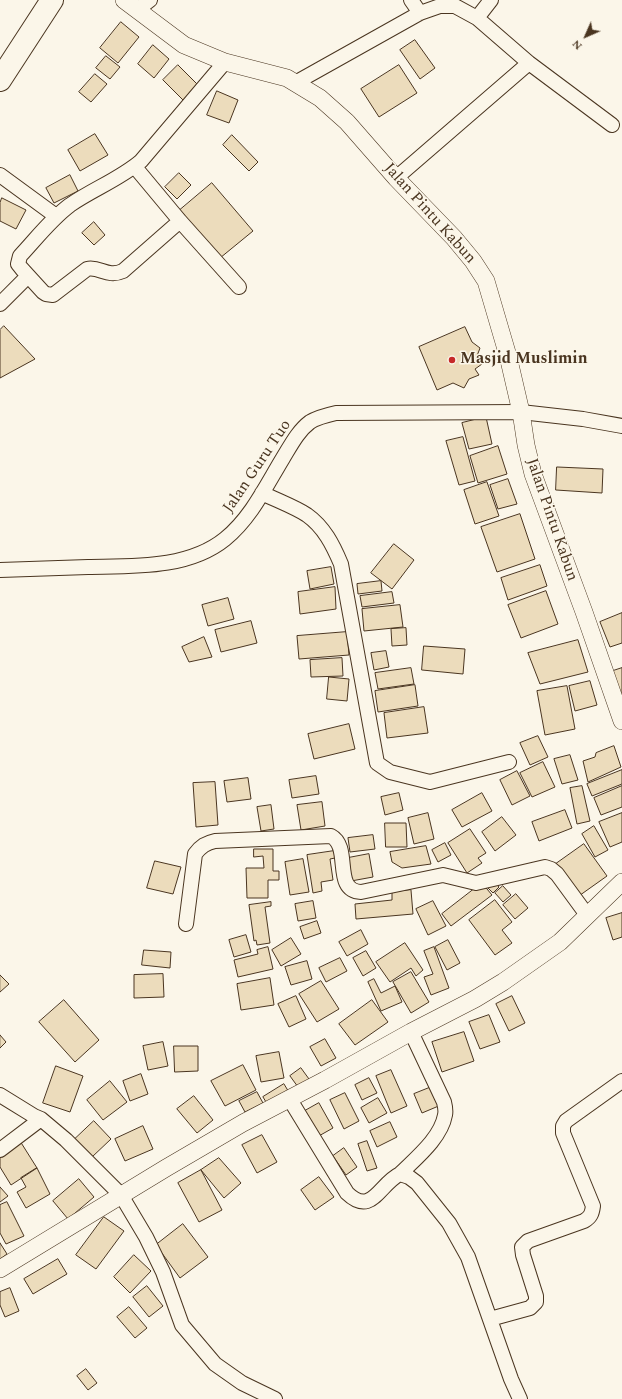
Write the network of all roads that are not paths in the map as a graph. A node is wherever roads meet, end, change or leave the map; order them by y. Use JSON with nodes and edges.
{"nodes":[{"id":1,"x":52,"y":0,"type":"edge"},
{"id":2,"x":411,"y":0,"type":"edge"},
{"id":3,"x":491,"y":0,"type":"edge"},
{"id":4,"x":137,"y":3,"type":"edge"},
{"id":5,"x":420,"y":14,"type":"junction"},
{"id":6,"x":477,"y":18,"type":"junction"},
{"id":7,"x":225,"y":62,"type":"junction"},
{"id":8,"x":529,"y":63,"type":"junction"},
{"id":9,"x":0,"y":80,"type":"edge"},
{"id":10,"x":295,"y":83,"type":"junction"},
{"id":11,"x":612,"y":126,"type":"dead end"},
{"id":12,"x":135,"y":166,"type":"junction"},
{"id":13,"x":0,"y":176,"type":"edge"},
{"id":14,"x":396,"y":178,"type":"junction"},
{"id":15,"x":56,"y":216,"type":"junction"},
{"id":16,"x":180,"y":221,"type":"junction"},
{"id":17,"x":28,"y":276,"type":"junction"},
{"id":18,"x":239,"y":287,"type":"dead end"},
{"id":19,"x":0,"y":304,"type":"edge"},
{"id":20,"x":521,"y":412,"type":"junction"},
{"id":21,"x":622,"y":426,"type":"edge"},
{"id":22,"x":262,"y":493,"type":"junction"},
{"id":23,"x":0,"y":570,"type":"edge"},
{"id":24,"x":622,"y":722,"type":"edge"},
{"id":25,"x":509,"y":762,"type":"dead end"},
{"id":26,"x":622,"y":882,"type":"edge"},
{"id":27,"x":587,"y":915,"type":"junction"},
{"id":28,"x":186,"y":924,"type":"dead end"},
{"id":29,"x":411,"y":1032,"type":"junction"},
{"id":30,"x":622,"y":1081,"type":"edge"},
{"id":31,"x":0,"y":1094,"type":"edge"},
{"id":32,"x":290,"y":1098,"type":"junction"},
{"id":33,"x":41,"y":1119,"type":"junction"},
{"id":34,"x":0,"y":1150,"type":"edge"},
{"id":35,"x":400,"y":1174,"type":"junction"},
{"id":36,"x":121,"y":1195,"type":"junction"},
{"id":37,"x":0,"y":1269,"type":"edge"},
{"id":38,"x":490,"y":1319,"type":"junction"},
{"id":39,"x":275,"y":1399,"type":"edge"},
{"id":40,"x":520,"y":1399,"type":"edge"}],
"edges":[{"from":1,"to":9,"type":"main road"},
{"from":2,"to":5,"type":"street"},
{"from":3,"to":6,"type":"street"},
{"from":4,"to":7,"type":"street","name":"Jalan Pintu Kabun"},
{"from":5,"to":6,"type":"street"},
{"from":5,"to":10,"type":"street"},
{"from":6,"to":8,"type":"street"},
{"from":7,"to":10,"type":"street","name":"Jalan Pintu Kabun"},
{"from":7,"to":12,"type":"street"},
{"from":8,"to":11,"type":"street"},
{"from":8,"to":14,"type":"street"},
{"from":10,"to":14,"type":"street","name":"Jalan Pintu Kabun"},
{"from":12,"to":15,"type":"street"},
{"from":12,"to":16,"type":"street"},
{"from":13,"to":15,"type":"street"},
{"from":14,"to":20,"type":"street","name":"Jalan Pintu Kabun"},
{"from":15,"to":17,"type":"street"},
{"from":16,"to":17,"type":"street"},
{"from":16,"to":18,"type":"street"},
{"from":17,"to":19,"type":"street"},
{"from":20,"to":21,"type":"street","name":"Jalan Guru Tuo"},
{"from":20,"to":22,"type":"street","name":"Jalan Guru Tuo"},
{"from":20,"to":24,"type":"street","name":"Jalan Pintu Kabun"},
{"from":22,"to":23,"type":"street","name":"Jalan Guru Tuo"},
{"from":22,"to":25,"type":"street"},
{"from":26,"to":27,"type":"street"},
{"from":27,"to":28,"type":"street"},
{"from":27,"to":29,"type":"street"},
{"from":29,"to":32,"type":"street"},
{"from":29,"to":35,"type":"street"},
{"from":30,"to":38,"type":"street"},
{"from":31,"to":33,"type":"street"},
{"from":32,"to":35,"type":"street"},
{"from":32,"to":36,"type":"street"},
{"from":33,"to":34,"type":"street"},
{"from":33,"to":36,"type":"street"},
{"from":35,"to":38,"type":"street"},
{"from":36,"to":37,"type":"street"},
{"from":36,"to":39,"type":"street"},
{"from":38,"to":40,"type":"street"}]}
